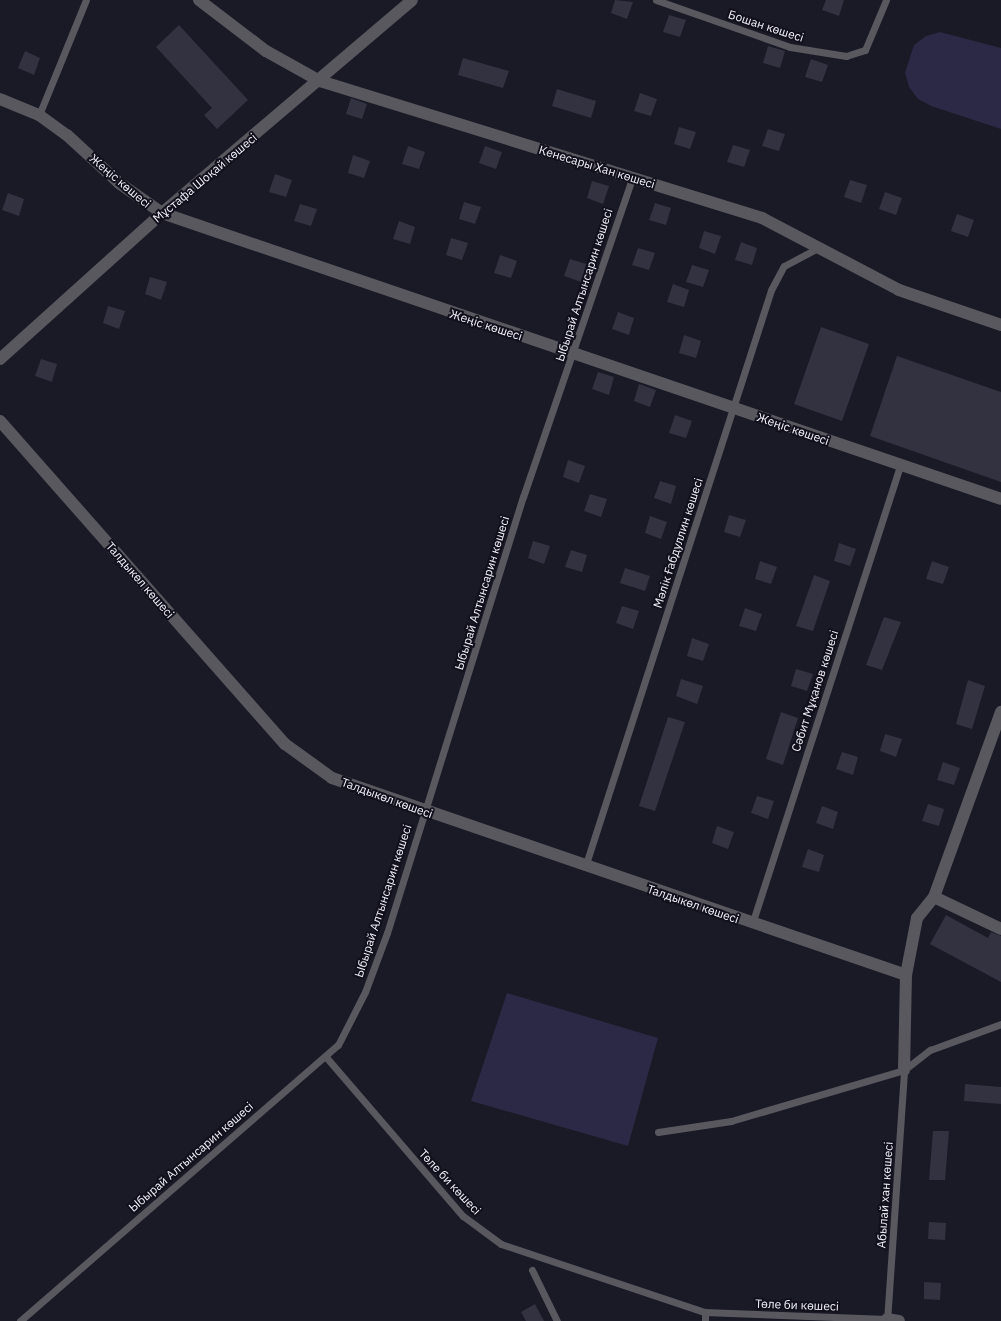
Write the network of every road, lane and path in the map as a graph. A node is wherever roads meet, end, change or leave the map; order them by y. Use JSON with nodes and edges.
{"nodes":[{"id":1,"x":86,"y":0,"type":"edge"},
{"id":2,"x":199,"y":0,"type":"edge"},
{"id":3,"x":412,"y":0,"type":"edge"},
{"id":4,"x":656,"y":0,"type":"edge"},
{"id":5,"x":886,"y":0,"type":"edge"},
{"id":6,"x":320,"y":80,"type":"junction"},
{"id":7,"x":0,"y":98,"type":"edge"},
{"id":8,"x":39,"y":115,"type":"junction"},
{"id":9,"x":632,"y":178,"type":"junction"},
{"id":10,"x":162,"y":213,"type":"junction"},
{"id":11,"x":820,"y":246,"type":"junction"},
{"id":12,"x":1001,"y":325,"type":"edge"},
{"id":13,"x":573,"y":354,"type":"junction"},
{"id":14,"x":0,"y":359,"type":"edge"},
{"id":15,"x":733,"y":408,"type":"junction"},
{"id":16,"x":0,"y":421,"type":"edge"},
{"id":17,"x":900,"y":465,"type":"junction"},
{"id":18,"x":1001,"y":499,"type":"edge"},
{"id":19,"x":1001,"y":712,"type":"edge"},
{"id":20,"x":424,"y":812,"type":"junction"},
{"id":21,"x":585,"y":867,"type":"junction"},
{"id":22,"x":934,"y":897,"type":"junction"},
{"id":23,"x":752,"y":924,"type":"junction"},
{"id":24,"x":1001,"y":930,"type":"edge"},
{"id":25,"x":906,"y":975,"type":"junction"},
{"id":26,"x":1001,"y":1024,"type":"edge"},
{"id":27,"x":326,"y":1057,"type":"junction"},
{"id":28,"x":904,"y":1070,"type":"junction"},
{"id":29,"x":658,"y":1132,"type":"dead end"},
{"id":30,"x":532,"y":1270,"type":"dead end"},
{"id":31,"x":705,"y":1312,"type":"junction"},
{"id":32,"x":891,"y":1320,"type":"edge"},
{"id":33,"x":20,"y":1321,"type":"edge"},
{"id":34,"x":557,"y":1321,"type":"edge"},
{"id":35,"x":705,"y":1321,"type":"edge"}],
"edges":[{"from":1,"to":8,"type":"lane"},
{"from":2,"to":6,"type":"street","name":"Кенесары Хан көшесі"},
{"from":3,"to":6,"type":"street","name":"Мұстафа Шоқай көшесі"},
{"from":4,"to":5,"type":"lane","name":"Бошан көшесі"},
{"from":6,"to":9,"type":"street","name":"Кенесары Хан көшесі"},
{"from":6,"to":10,"type":"street","name":"Мұстафа Шоқай көшесі"},
{"from":7,"to":8,"type":"street","name":"Жеңіс көшесі"},
{"from":8,"to":10,"type":"street","name":"Жеңіс көшесі"},
{"from":9,"to":11,"type":"street","name":"Кенесары Хан көшесі"},
{"from":9,"to":13,"type":"lane","name":"Ыбырай Алтынсарин көшесі"},
{"from":10,"to":13,"type":"street","name":"Жеңіс көшесі"},
{"from":10,"to":14,"type":"street","name":"Мұстафа Шоқай көшесі"},
{"from":11,"to":12,"type":"street","name":"Кенесары Хан көшесі"},
{"from":11,"to":15,"type":"lane","name":"Мәлік Ғабдуллин көшесі"},
{"from":13,"to":15,"type":"street","name":"Жеңіс көшесі"},
{"from":13,"to":20,"type":"lane","name":"Ыбырай Алтынсарин көшесі"},
{"from":15,"to":17,"type":"street","name":"Жеңіс көшесі"},
{"from":15,"to":21,"type":"lane","name":"Мәлік Ғабдуллин көшесі"},
{"from":16,"to":20,"type":"street","name":"Талдыкөл көшесі"},
{"from":17,"to":18,"type":"street","name":"Жеңіс көшесі"},
{"from":17,"to":23,"type":"lane","name":"Сәбит Мұқанов көшесі"},
{"from":19,"to":22,"type":"street"},
{"from":20,"to":21,"type":"street","name":"Талдыкөл көшесі"},
{"from":20,"to":27,"type":"lane","name":"Ыбырай Алтынсарин көшесі"},
{"from":21,"to":23,"type":"street","name":"Талдыкөл көшесі"},
{"from":22,"to":24,"type":"street"},
{"from":22,"to":25,"type":"street"},
{"from":23,"to":25,"type":"street","name":"Талдыкөл көшесі"},
{"from":25,"to":28,"type":"street"},
{"from":26,"to":28,"type":"lane"},
{"from":27,"to":31,"type":"lane","name":"Төле би көшесі"},
{"from":27,"to":33,"type":"lane","name":"Ыбырай Алтынсарин көшесі"},
{"from":28,"to":29,"type":"lane"},
{"from":28,"to":32,"type":"lane","name":"Абылай хан көшесі"},
{"from":30,"to":34,"type":"lane"},
{"from":31,"to":32,"type":"lane","name":"Төле би көшесі"},
{"from":31,"to":35,"type":"lane"}]}
